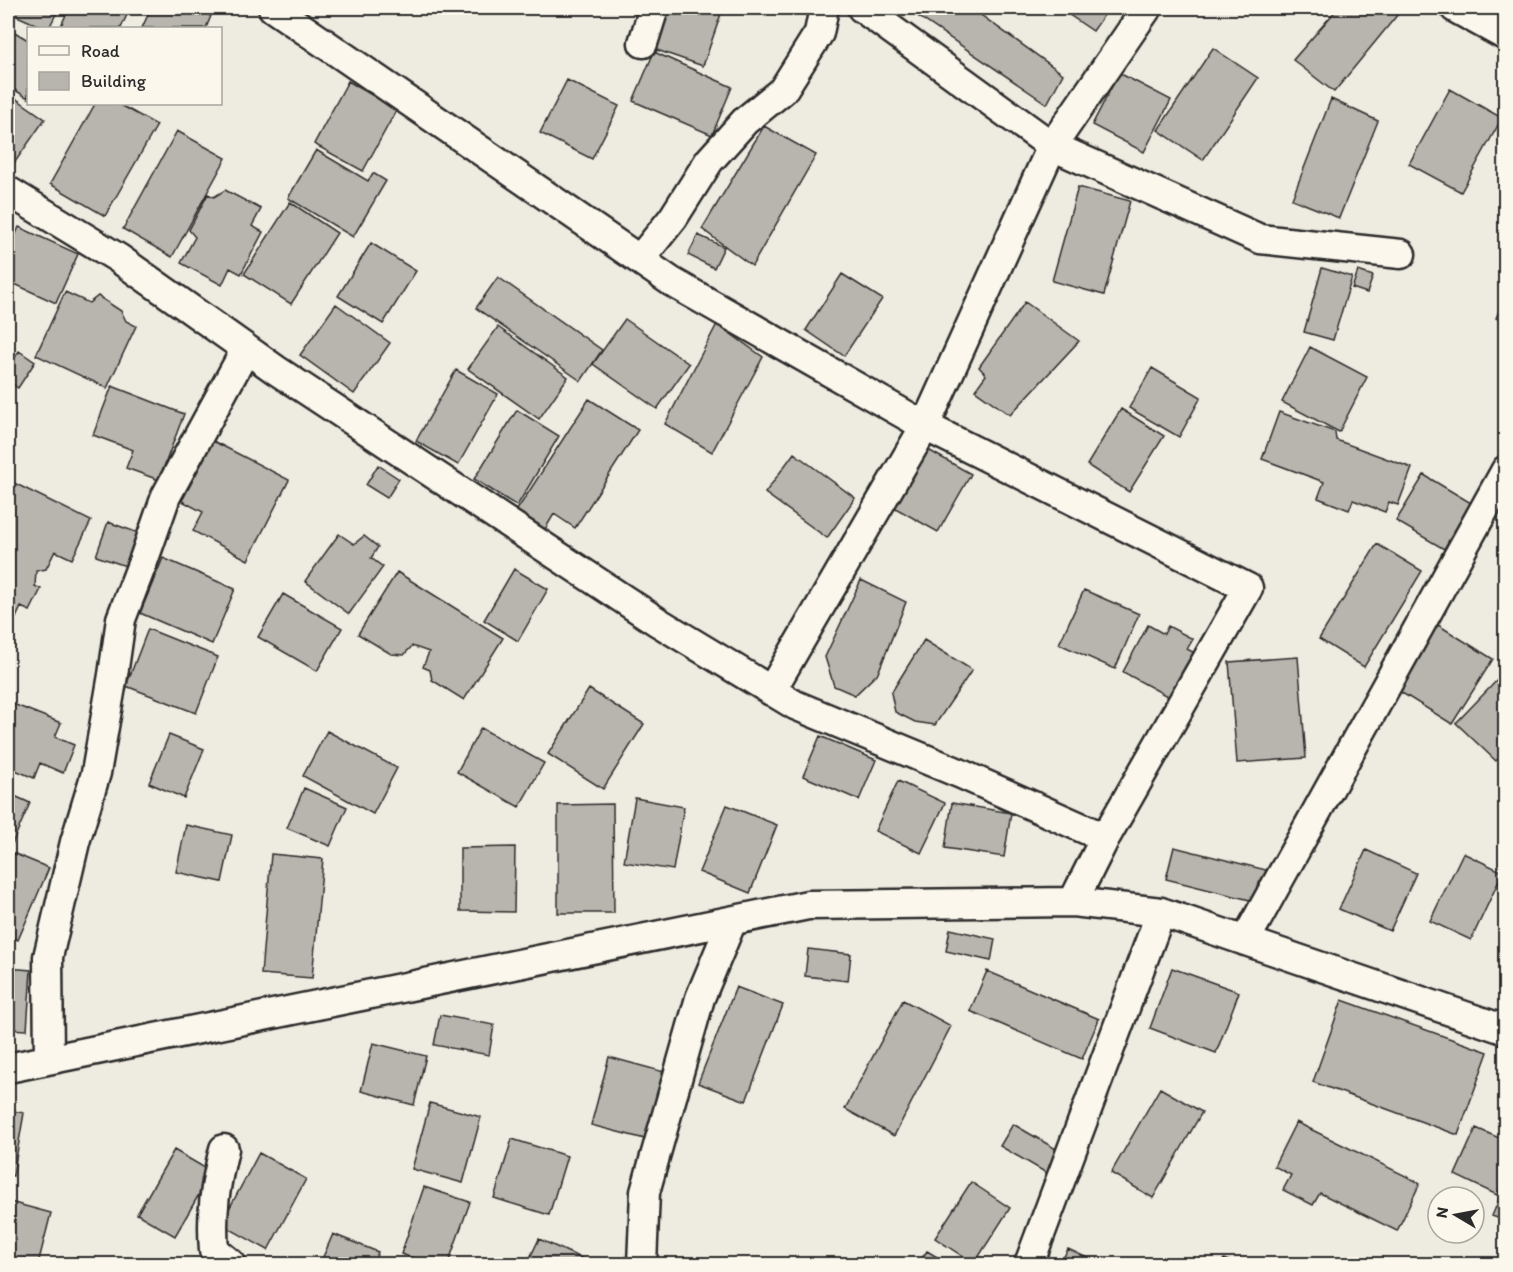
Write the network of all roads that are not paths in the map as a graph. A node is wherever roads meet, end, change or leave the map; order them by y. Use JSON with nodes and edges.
{"nodes":[{"id":1,"x":273,"y":8,"type":"edge"},
{"id":2,"x":654,"y":8,"type":"edge"},
{"id":3,"x":824,"y":8,"type":"edge"},
{"id":4,"x":862,"y":8,"type":"edge"},
{"id":5,"x":1147,"y":8,"type":"edge"},
{"id":6,"x":1455,"y":8,"type":"edge"},
{"id":7,"x":1506,"y":36,"type":"edge"},
{"id":8,"x":642,"y":43,"type":"dead end"},
{"id":9,"x":1052,"y":146,"type":"junction"},
{"id":10,"x":8,"y":191,"type":"edge"},
{"id":11,"x":1401,"y":254,"type":"dead end"},
{"id":12,"x":640,"y":259,"type":"junction"},
{"id":13,"x":246,"y":349,"type":"junction"},
{"id":14,"x":925,"y":426,"type":"junction"},
{"id":15,"x":1506,"y":470,"type":"edge"},
{"id":16,"x":771,"y":691,"type":"junction"},
{"id":17,"x":1106,"y":838,"type":"junction"},
{"id":18,"x":1073,"y":902,"type":"junction"},
{"id":19,"x":1161,"y":912,"type":"junction"},
{"id":20,"x":732,"y":921,"type":"junction"},
{"id":21,"x":1245,"y":941,"type":"junction"},
{"id":22,"x":1506,"y":1030,"type":"edge"},
{"id":23,"x":49,"y":1059,"type":"junction"},
{"id":24,"x":8,"y":1068,"type":"edge"},
{"id":25,"x":224,"y":1149,"type":"dead end"},
{"id":26,"x":231,"y":1264,"type":"edge"},
{"id":27,"x":642,"y":1264,"type":"edge"},
{"id":28,"x":1029,"y":1264,"type":"edge"}],
"edges":[{"from":1,"to":12,"type":"street"},
{"from":2,"to":8,"type":"street"},
{"from":3,"to":12,"type":"street"},
{"from":4,"to":9,"type":"street"},
{"from":5,"to":9,"type":"street"},
{"from":6,"to":7,"type":"street"},
{"from":9,"to":11,"type":"street"},
{"from":9,"to":14,"type":"street"},
{"from":10,"to":13,"type":"street"},
{"from":12,"to":14,"type":"street"},
{"from":13,"to":16,"type":"street"},
{"from":13,"to":23,"type":"street"},
{"from":14,"to":16,"type":"street"},
{"from":14,"to":17,"type":"street"},
{"from":15,"to":21,"type":"street"},
{"from":16,"to":17,"type":"street"},
{"from":17,"to":18,"type":"street"},
{"from":18,"to":19,"type":"street"},
{"from":18,"to":20,"type":"street"},
{"from":19,"to":21,"type":"street"},
{"from":19,"to":28,"type":"street"},
{"from":20,"to":23,"type":"street"},
{"from":20,"to":27,"type":"street"},
{"from":21,"to":22,"type":"street"},
{"from":23,"to":24,"type":"street"},
{"from":25,"to":26,"type":"street"}]}
